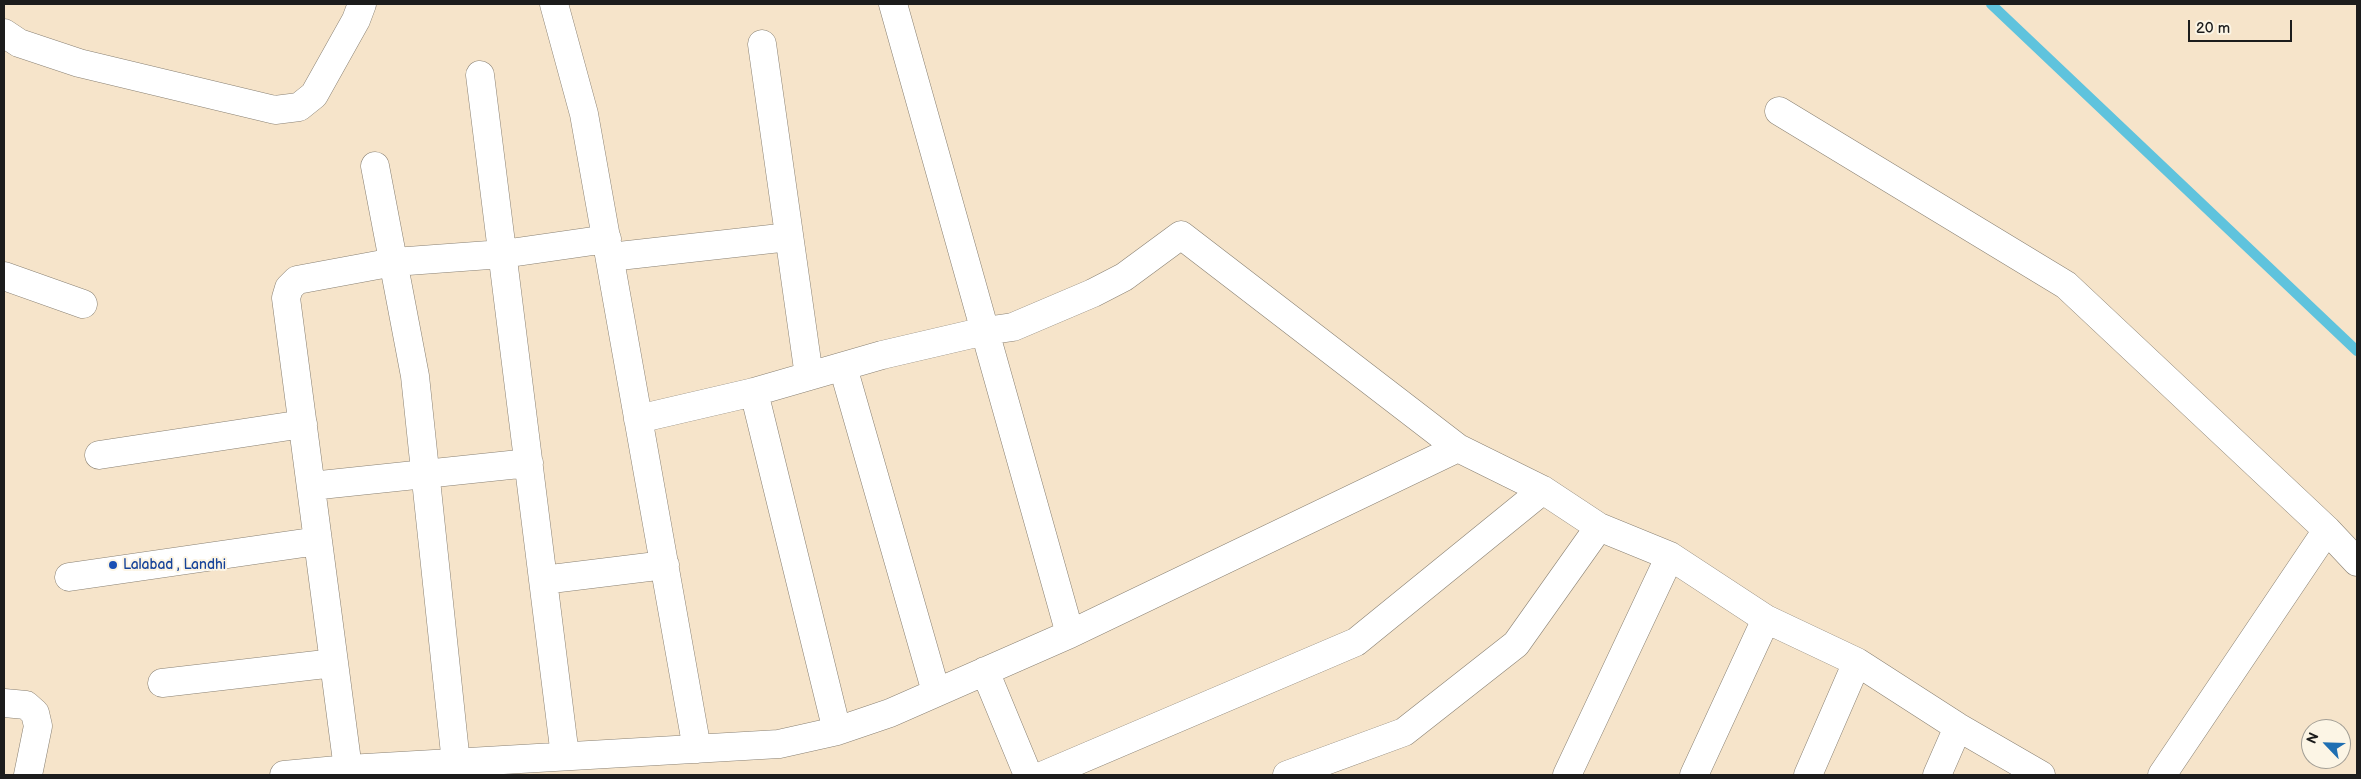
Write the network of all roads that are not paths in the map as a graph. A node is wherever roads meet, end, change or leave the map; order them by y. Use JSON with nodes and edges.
{"nodes":[{"id":1,"x":362,"y":4,"type":"edge"},
{"id":2,"x":893,"y":4,"type":"edge"},
{"id":3,"x":554,"y":7,"type":"edge"},
{"id":4,"x":4,"y":33,"type":"edge"},
{"id":5,"x":762,"y":44,"type":"dead end"},
{"id":6,"x":480,"y":75,"type":"dead end"},
{"id":7,"x":1779,"y":111,"type":"dead end"},
{"id":8,"x":375,"y":166,"type":"dead end"},
{"id":9,"x":789,"y":237,"type":"junction"},
{"id":10,"x":608,"y":248,"type":"junction"},
{"id":11,"x":502,"y":254,"type":"junction"},
{"id":12,"x":394,"y":262,"type":"junction"},
{"id":13,"x":4,"y":276,"type":"edge"},
{"id":14,"x":84,"y":304,"type":"dead end"},
{"id":15,"x":985,"y":331,"type":"junction"},
{"id":16,"x":843,"y":367,"type":"junction"},
{"id":17,"x":809,"y":376,"type":"junction"},
{"id":18,"x":754,"y":392,"type":"junction"},
{"id":19,"x":638,"y":419,"type":"junction"},
{"id":20,"x":303,"y":424,"type":"junction"},
{"id":21,"x":1458,"y":448,"type":"junction"},
{"id":22,"x":99,"y":455,"type":"dead end"},
{"id":23,"x":529,"y":463,"type":"junction"},
{"id":24,"x":426,"y":473,"type":"junction"},
{"id":25,"x":311,"y":486,"type":"junction"},
{"id":26,"x":1543,"y":490,"type":"junction"},
{"id":27,"x":1599,"y":527,"type":"junction"},
{"id":28,"x":2327,"y":530,"type":"junction"},
{"id":29,"x":318,"y":541,"type":"junction"},
{"id":30,"x":1670,"y":556,"type":"junction"},
{"id":31,"x":2357,"y":562,"type":"edge"},
{"id":32,"x":665,"y":565,"type":"junction"},
{"id":33,"x":69,"y":577,"type":"dead end"},
{"id":34,"x":543,"y":580,"type":"junction"},
{"id":35,"x":1766,"y":619,"type":"junction"},
{"id":36,"x":1070,"y":634,"type":"junction"},
{"id":37,"x":1857,"y":662,"type":"junction"},
{"id":38,"x":334,"y":663,"type":"junction"},
{"id":39,"x":985,"y":671,"type":"junction"},
{"id":40,"x":162,"y":683,"type":"dead end"},
{"id":41,"x":936,"y":692,"type":"junction"},
{"id":42,"x":4,"y":703,"type":"edge"},
{"id":43,"x":1958,"y":727,"type":"junction"},
{"id":44,"x":837,"y":731,"type":"junction"},
{"id":45,"x":697,"y":749,"type":"junction"},
{"id":46,"x":565,"y":756,"type":"junction"},
{"id":47,"x":456,"y":763,"type":"junction"},
{"id":48,"x":535,"y":767,"type":"edge"},
{"id":49,"x":348,"y":769,"type":"junction"},
{"id":50,"x":28,"y":775,"type":"edge"},
{"id":51,"x":284,"y":775,"type":"edge"},
{"id":52,"x":1028,"y":775,"type":"edge"},
{"id":53,"x":1044,"y":775,"type":"edge"},
{"id":54,"x":1287,"y":775,"type":"edge"},
{"id":55,"x":1567,"y":775,"type":"edge"},
{"id":56,"x":1694,"y":775,"type":"edge"},
{"id":57,"x":1808,"y":775,"type":"edge"},
{"id":58,"x":1937,"y":775,"type":"edge"},
{"id":59,"x":2041,"y":775,"type":"edge"},
{"id":60,"x":2162,"y":775,"type":"edge"}],
"edges":[{"from":1,"to":4,"type":"street"},
{"from":2,"to":15,"type":"street"},
{"from":3,"to":10,"type":"street"},
{"from":5,"to":9,"type":"street"},
{"from":6,"to":11,"type":"street"},
{"from":7,"to":28,"type":"street"},
{"from":8,"to":12,"type":"street"},
{"from":9,"to":10,"type":"street"},
{"from":9,"to":17,"type":"street"},
{"from":10,"to":11,"type":"street"},
{"from":10,"to":19,"type":"street"},
{"from":11,"to":12,"type":"street"},
{"from":11,"to":23,"type":"street"},
{"from":12,"to":20,"type":"street"},
{"from":12,"to":24,"type":"street"},
{"from":13,"to":14,"type":"street"},
{"from":15,"to":16,"type":"street"},
{"from":15,"to":21,"type":"street"},
{"from":15,"to":36,"type":"street"},
{"from":16,"to":17,"type":"street"},
{"from":16,"to":41,"type":"street"},
{"from":17,"to":18,"type":"street"},
{"from":18,"to":19,"type":"street"},
{"from":18,"to":44,"type":"street"},
{"from":19,"to":32,"type":"street"},
{"from":20,"to":22,"type":"street"},
{"from":20,"to":25,"type":"street"},
{"from":21,"to":26,"type":"street"},
{"from":21,"to":36,"type":"street"},
{"from":23,"to":24,"type":"street"},
{"from":23,"to":34,"type":"street"},
{"from":24,"to":25,"type":"street"},
{"from":24,"to":47,"type":"street"},
{"from":25,"to":29,"type":"street"},
{"from":26,"to":27,"type":"street"},
{"from":26,"to":53,"type":"street"},
{"from":27,"to":30,"type":"street"},
{"from":27,"to":54,"type":"street"},
{"from":28,"to":31,"type":"street"},
{"from":28,"to":60,"type":"street"},
{"from":29,"to":33,"type":"street"},
{"from":29,"to":38,"type":"street"},
{"from":30,"to":35,"type":"street"},
{"from":30,"to":55,"type":"street"},
{"from":32,"to":34,"type":"street"},
{"from":32,"to":45,"type":"street"},
{"from":34,"to":46,"type":"street"},
{"from":35,"to":37,"type":"street"},
{"from":35,"to":56,"type":"street"},
{"from":36,"to":39,"type":"street"},
{"from":37,"to":43,"type":"street"},
{"from":37,"to":57,"type":"street"},
{"from":38,"to":40,"type":"street"},
{"from":38,"to":49,"type":"street"},
{"from":39,"to":41,"type":"street"},
{"from":39,"to":52,"type":"street"},
{"from":41,"to":44,"type":"street"},
{"from":42,"to":50,"type":"street"},
{"from":43,"to":58,"type":"street"},
{"from":43,"to":59,"type":"street"},
{"from":44,"to":45,"type":"street"},
{"from":45,"to":46,"type":"street"},
{"from":46,"to":48,"type":"street"},
{"from":47,"to":48,"type":"street"},
{"from":47,"to":49,"type":"street"},
{"from":49,"to":51,"type":"street"}]}
